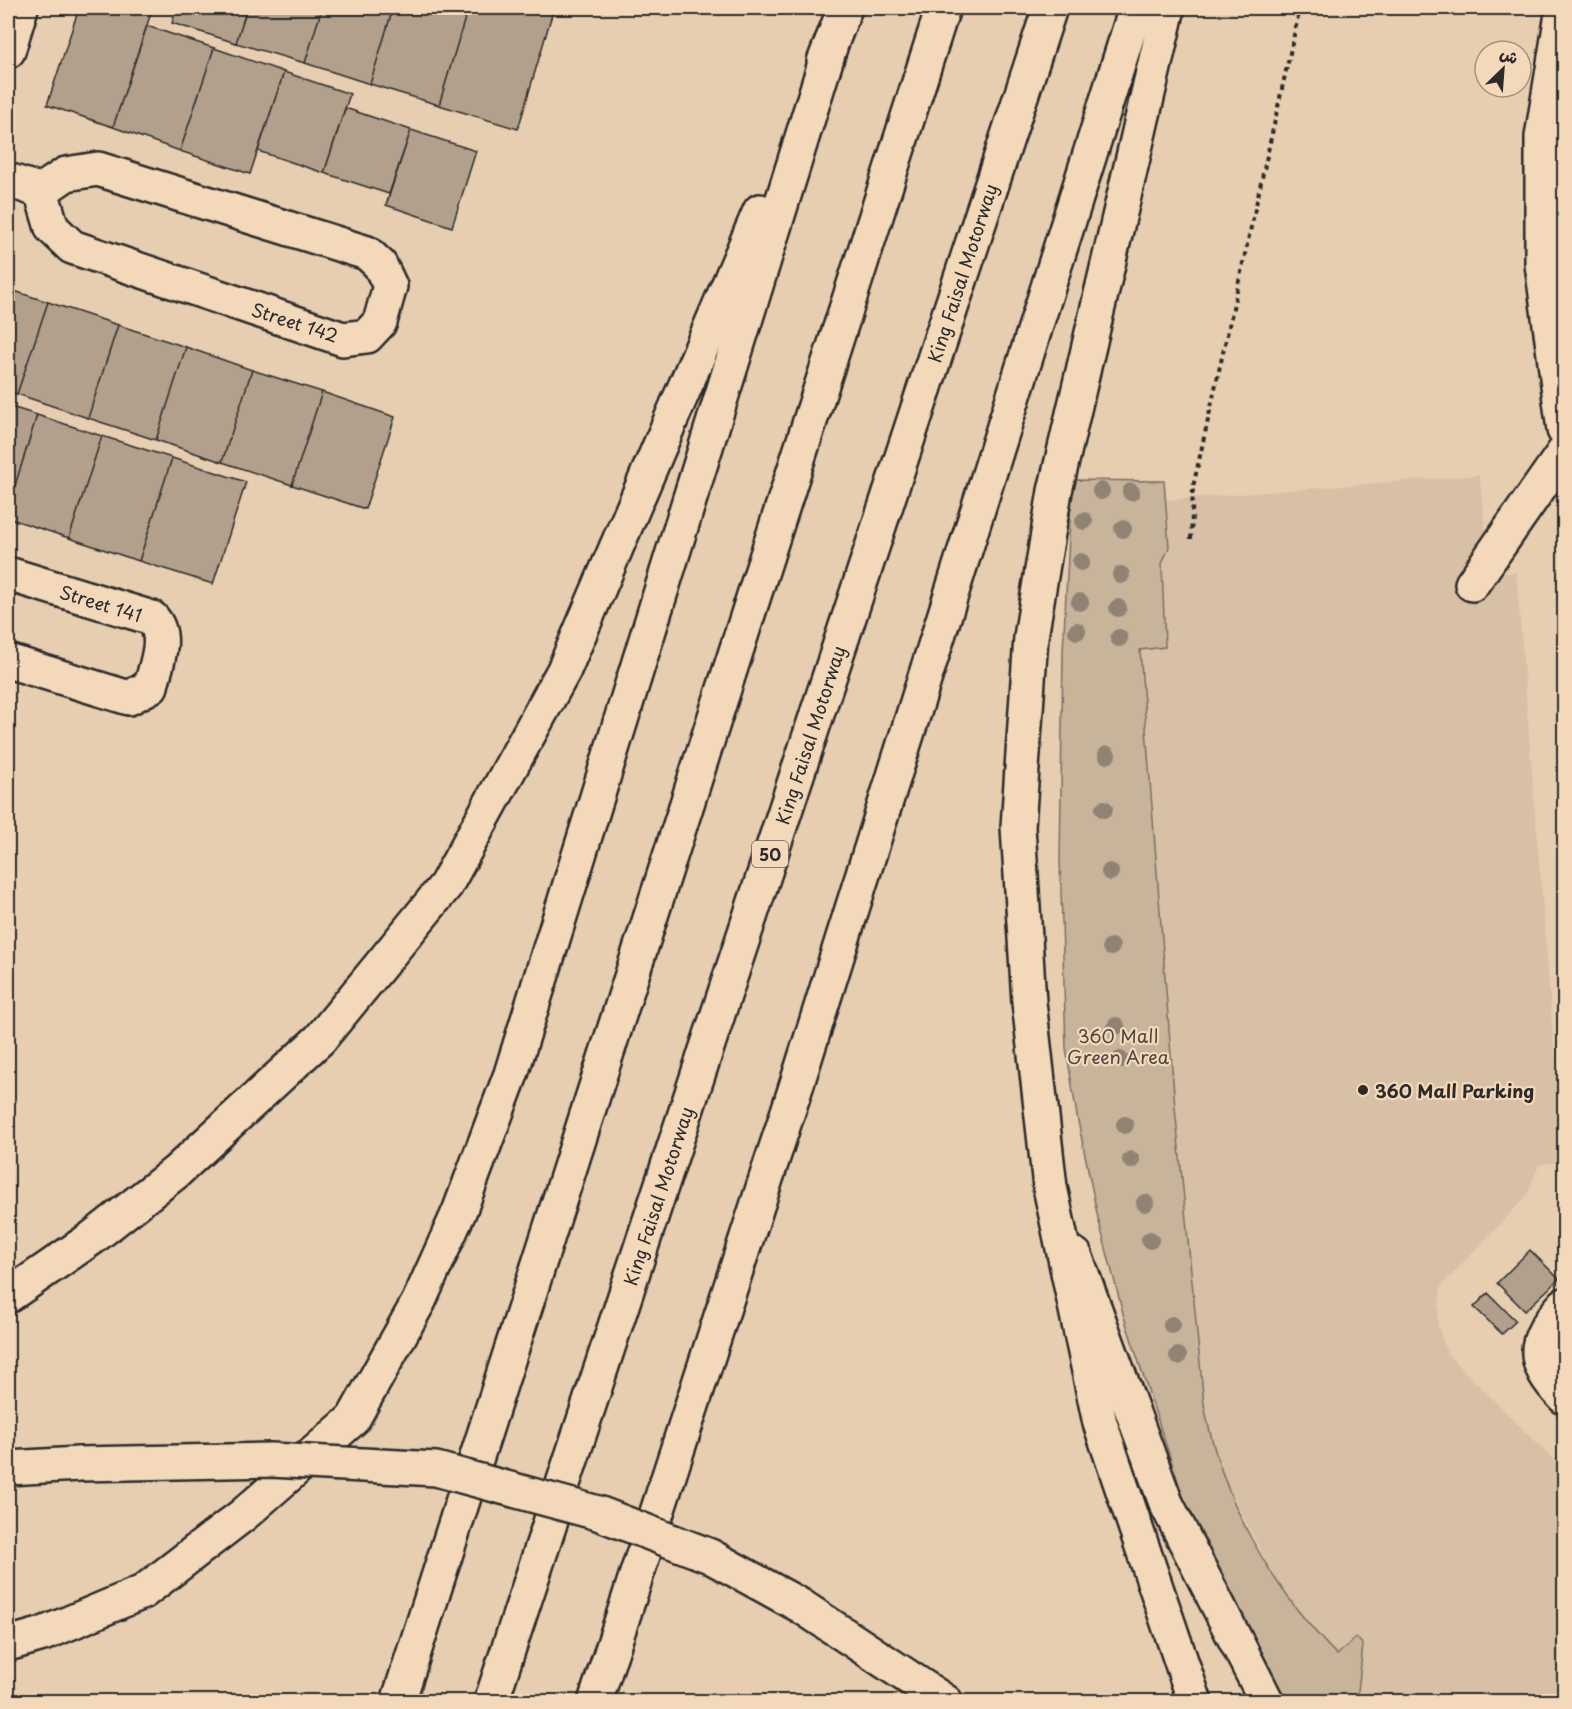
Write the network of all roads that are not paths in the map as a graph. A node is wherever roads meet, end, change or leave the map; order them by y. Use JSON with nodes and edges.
{"nodes":[{"id":1,"x":21,"y":8,"type":"edge"},
{"id":2,"x":845,"y":8,"type":"edge"},
{"id":3,"x":943,"y":8,"type":"edge"},
{"id":4,"x":1050,"y":8,"type":"edge"},
{"id":5,"x":1136,"y":8,"type":"edge"},
{"id":6,"x":1168,"y":8,"type":"edge"},
{"id":7,"x":1563,"y":8,"type":"edge"},
{"id":8,"x":832,"y":41,"type":"junction"},
{"id":9,"x":8,"y":51,"type":"edge"},
{"id":10,"x":8,"y":180,"type":"edge"},
{"id":11,"x":41,"y":191,"type":"junction"},
{"id":12,"x":1564,"y":430,"type":"edge"},
{"id":13,"x":1564,"y":453,"type":"edge"},
{"id":14,"x":8,"y":574,"type":"edge"},
{"id":15,"x":1472,"y":584,"type":"dead end"},
{"id":16,"x":8,"y":661,"type":"edge"},
{"id":17,"x":1050,"y":1187,"type":"junction"},
{"id":18,"x":8,"y":1296,"type":"edge"},
{"id":19,"x":1564,"y":1306,"type":"edge"},
{"id":20,"x":1564,"y":1397,"type":"edge"},
{"id":21,"x":8,"y":1468,"type":"edge"},
{"id":22,"x":8,"y":1644,"type":"edge"},
{"id":23,"x":398,"y":1701,"type":"edge"},
{"id":24,"x":491,"y":1701,"type":"edge"},
{"id":25,"x":595,"y":1701,"type":"edge"},
{"id":26,"x":946,"y":1701,"type":"edge"},
{"id":27,"x":1195,"y":1701,"type":"edge"},
{"id":28,"x":1268,"y":1701,"type":"edge"}],
"edges":[{"from":1,"to":9,"type":"main road"},
{"from":2,"to":8,"type":"main road"},
{"from":3,"to":23,"type":"main road"},
{"from":4,"to":24,"type":"main road","name":"King Faisal Motorway","number":"50"},
{"from":5,"to":25,"type":"main road"},
{"from":6,"to":17,"type":"main road"},
{"from":7,"to":12,"type":"main road"},
{"from":8,"to":18,"type":"main road"},
{"from":8,"to":22,"type":"main road"},
{"from":10,"to":11,"type":"main road"},
{"from":11,"to":11,"type":"main road","name":"Street 142"},
{"from":13,"to":15,"type":"main road"},
{"from":14,"to":16,"type":"main road","name":"Street 141"},
{"from":17,"to":27,"type":"main road"},
{"from":17,"to":28,"type":"main road"},
{"from":19,"to":20,"type":"main road"},
{"from":21,"to":26,"type":"main road","bridge":true}]}
